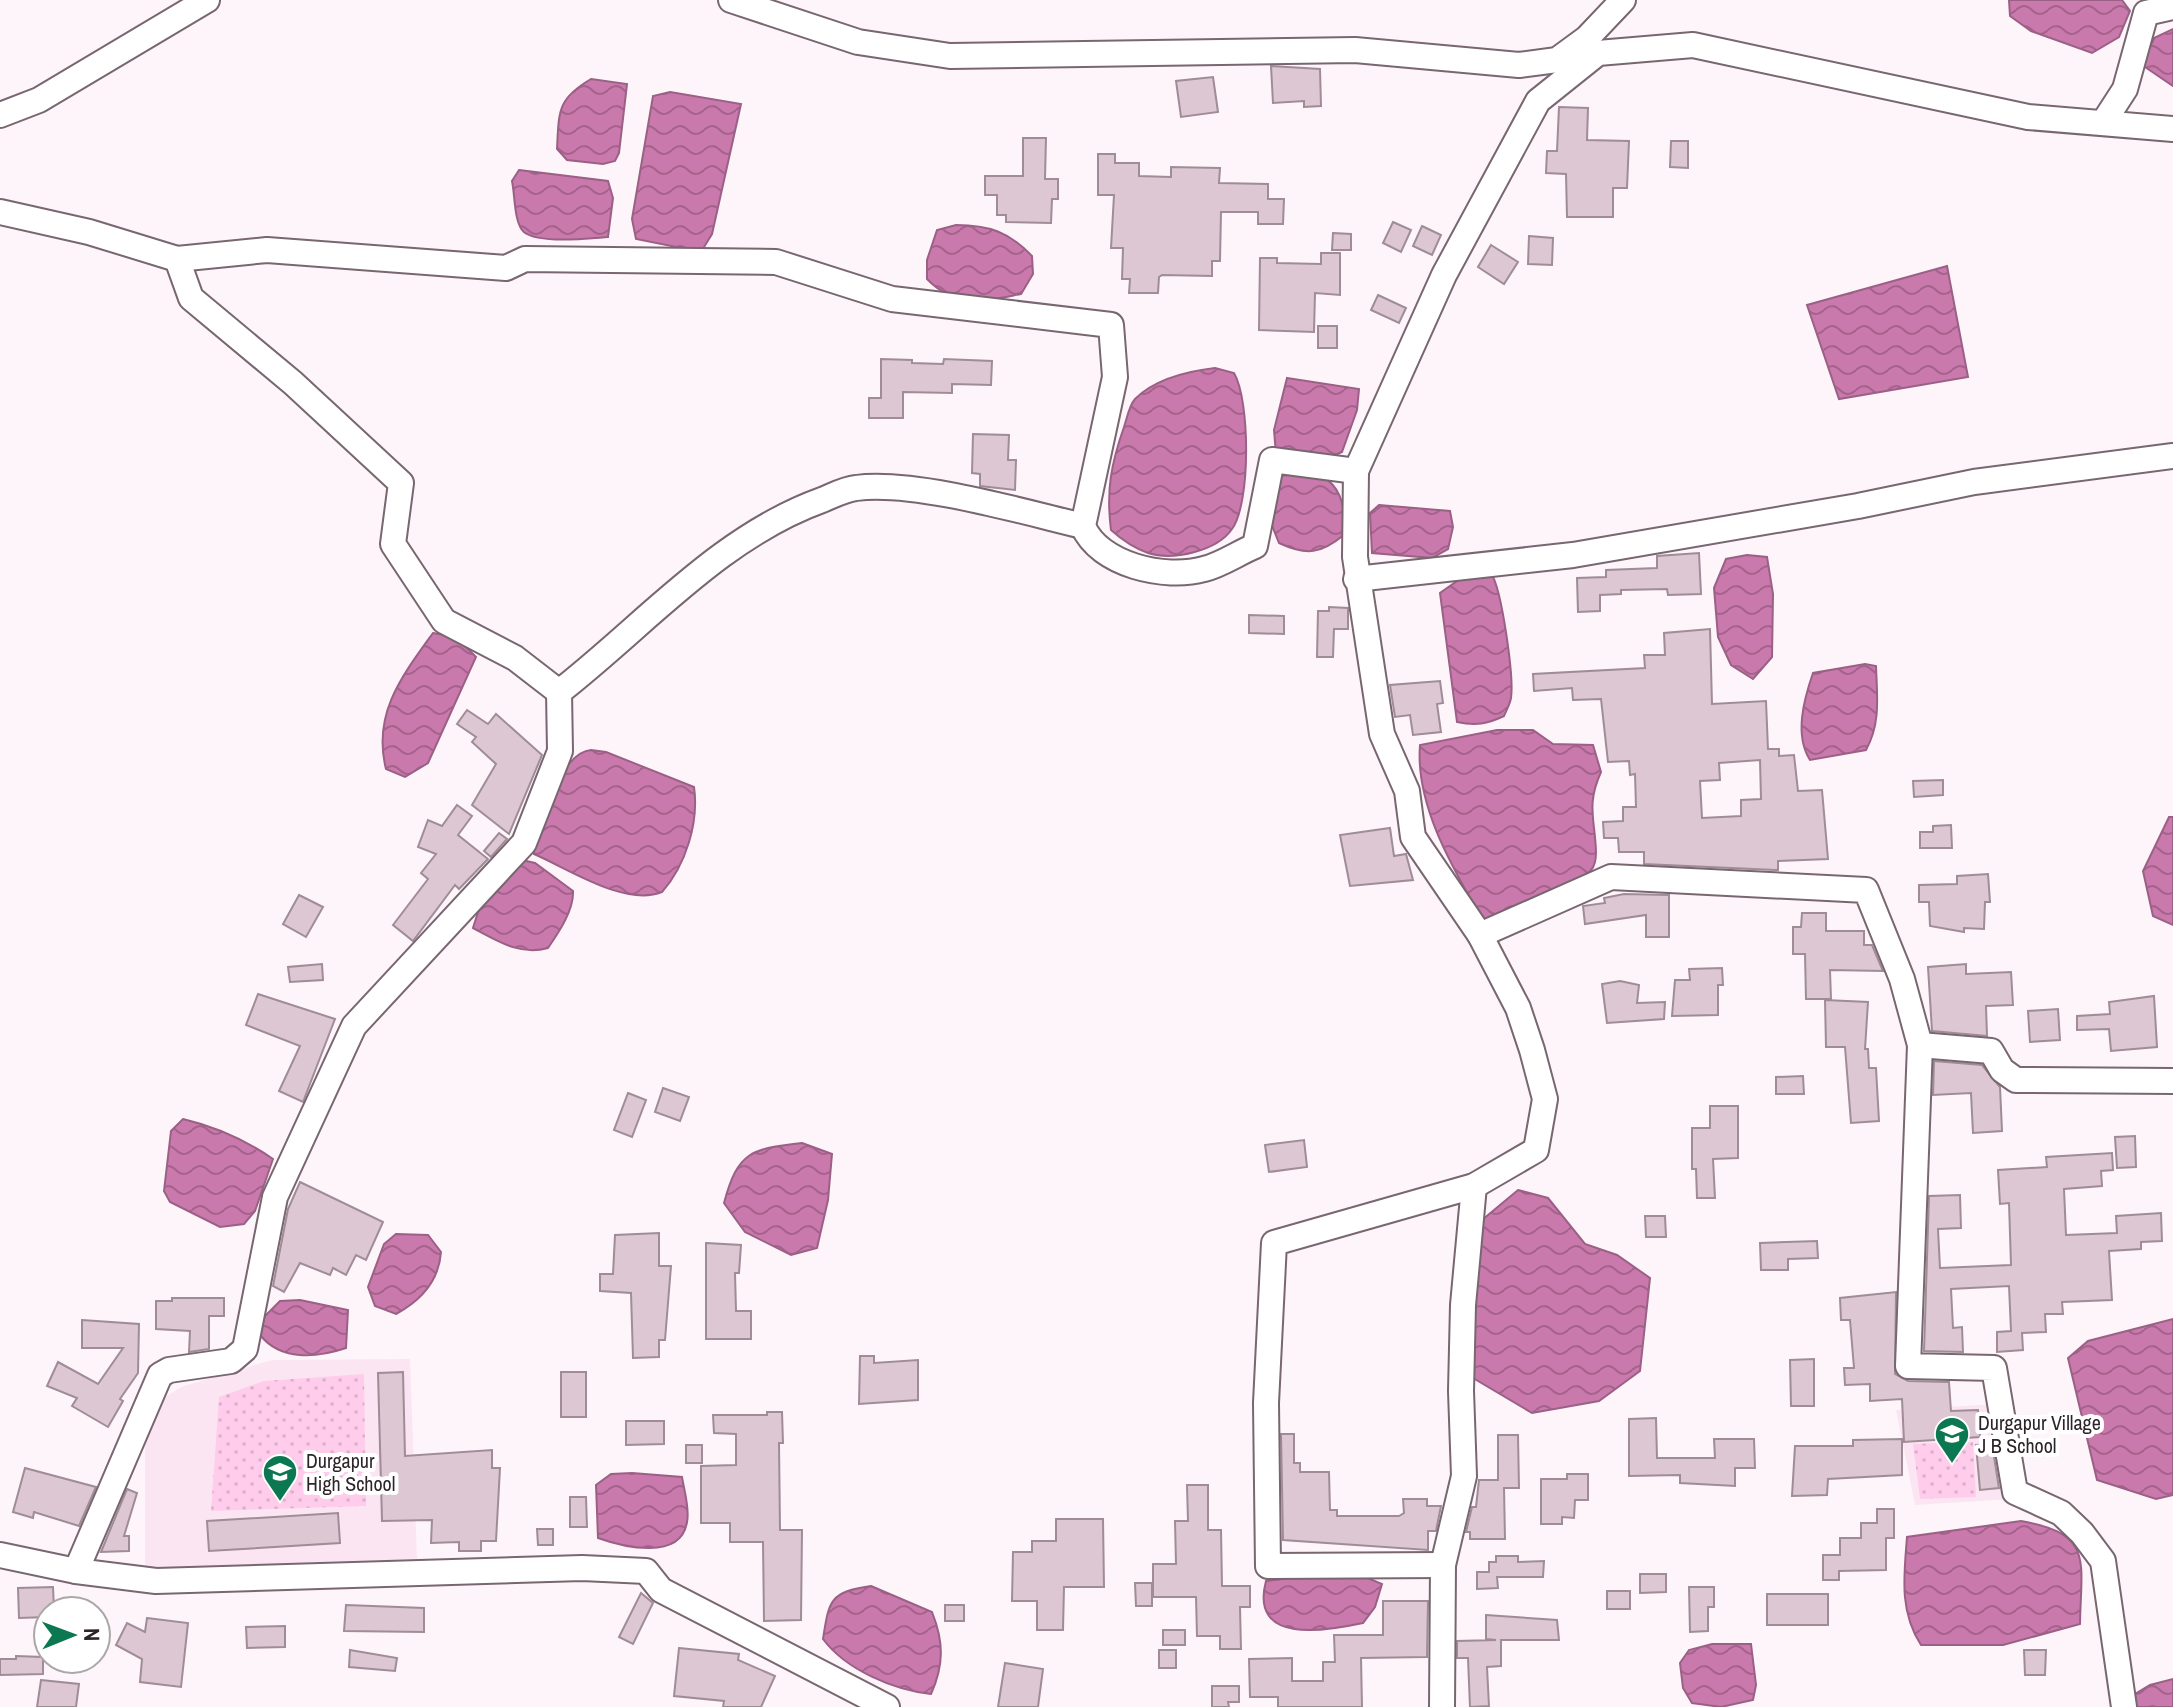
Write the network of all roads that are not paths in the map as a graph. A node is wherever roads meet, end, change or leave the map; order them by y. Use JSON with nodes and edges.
{"nodes":[{"id":1,"x":207,"y":0,"type":"edge"},
{"id":2,"x":731,"y":0,"type":"edge"},
{"id":3,"x":1623,"y":0,"type":"edge"},
{"id":4,"x":2173,"y":7,"type":"edge"},
{"id":5,"x":0,"y":115,"type":"edge"},
{"id":6,"x":2103,"y":123,"type":"junction"},
{"id":7,"x":2173,"y":129,"type":"edge"},
{"id":8,"x":0,"y":212,"type":"edge"},
{"id":9,"x":177,"y":259,"type":"junction"},
{"id":10,"x":2173,"y":456,"type":"edge"},
{"id":11,"x":1356,"y":471,"type":"junction"},
{"id":12,"x":1083,"y":526,"type":"junction"},
{"id":13,"x":1356,"y":579,"type":"junction"},
{"id":14,"x":559,"y":692,"type":"junction"},
{"id":15,"x":1480,"y":935,"type":"junction"},
{"id":16,"x":1920,"y":1045,"type":"junction"},
{"id":17,"x":2173,"y":1081,"type":"edge"},
{"id":18,"x":1474,"y":1186,"type":"junction"},
{"id":19,"x":0,"y":1555,"type":"edge"},
{"id":20,"x":1443,"y":1565,"type":"junction"},
{"id":21,"x":76,"y":1571,"type":"junction"},
{"id":22,"x":887,"y":1707,"type":"edge"},
{"id":23,"x":1442,"y":1707,"type":"edge"},
{"id":24,"x":2124,"y":1707,"type":"edge"}],
"edges":[{"from":1,"to":5,"type":"street"},
{"from":2,"to":3,"type":"street"},
{"from":4,"to":6,"type":"street"},
{"from":6,"to":7,"type":"street"},
{"from":6,"to":11,"type":"street"},
{"from":8,"to":9,"type":"street"},
{"from":9,"to":12,"type":"street"},
{"from":9,"to":14,"type":"street"},
{"from":10,"to":13,"type":"street"},
{"from":11,"to":12,"type":"street"},
{"from":11,"to":13,"type":"street"},
{"from":12,"to":14,"type":"street"},
{"from":13,"to":15,"type":"street"},
{"from":14,"to":21,"type":"street"},
{"from":15,"to":16,"type":"street"},
{"from":15,"to":18,"type":"street"},
{"from":16,"to":17,"type":"street"},
{"from":16,"to":24,"type":"street"},
{"from":18,"to":20,"type":"street"},
{"from":18,"to":20,"type":"street"},
{"from":19,"to":21,"type":"street"},
{"from":20,"to":23,"type":"street"},
{"from":21,"to":22,"type":"street"}]}
